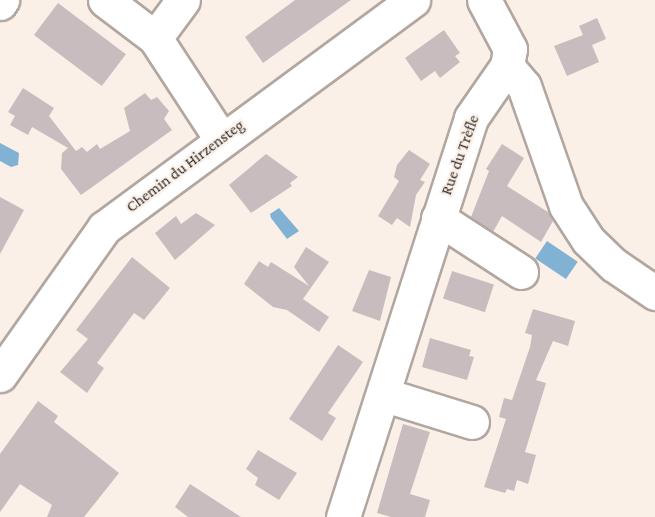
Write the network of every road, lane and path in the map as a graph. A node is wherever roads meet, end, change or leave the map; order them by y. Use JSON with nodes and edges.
{"nodes":[{"id":1,"x":105,"y":0,"type":"edge"},
{"id":2,"x":183,"y":0,"type":"edge"},
{"id":3,"x":413,"y":0,"type":"edge"},
{"id":4,"x":484,"y":0,"type":"edge"},
{"id":5,"x":155,"y":38,"type":"junction"},
{"id":6,"x":507,"y":66,"type":"junction"},
{"id":7,"x":221,"y":139,"type":"junction"},
{"id":8,"x":438,"y":218,"type":"junction"},
{"id":9,"x":521,"y":272,"type":"dead end"},
{"id":10,"x":655,"y":293,"type":"edge"},
{"id":11,"x":0,"y":375,"type":"edge"},
{"id":12,"x":385,"y":395,"type":"junction"},
{"id":13,"x":472,"y":422,"type":"dead end"},
{"id":14,"x":343,"y":517,"type":"edge"}],
"edges":[{"from":1,"to":5,"type":"street"},
{"from":2,"to":5,"type":"street"},
{"from":3,"to":7,"type":"street","name":"Chemin du Hirzensteg"},
{"from":4,"to":6,"type":"street"},
{"from":5,"to":7,"type":"street"},
{"from":6,"to":8,"type":"street","name":"Rue du Trèfle"},
{"from":6,"to":10,"type":"street"},
{"from":7,"to":11,"type":"street","name":"Chemin du Hirzensteg"},
{"from":8,"to":9,"type":"street"},
{"from":8,"to":12,"type":"street","name":"Rue du Trèfle"},
{"from":12,"to":13,"type":"street"},
{"from":12,"to":14,"type":"street","name":"Rue du Trèfle"}]}
